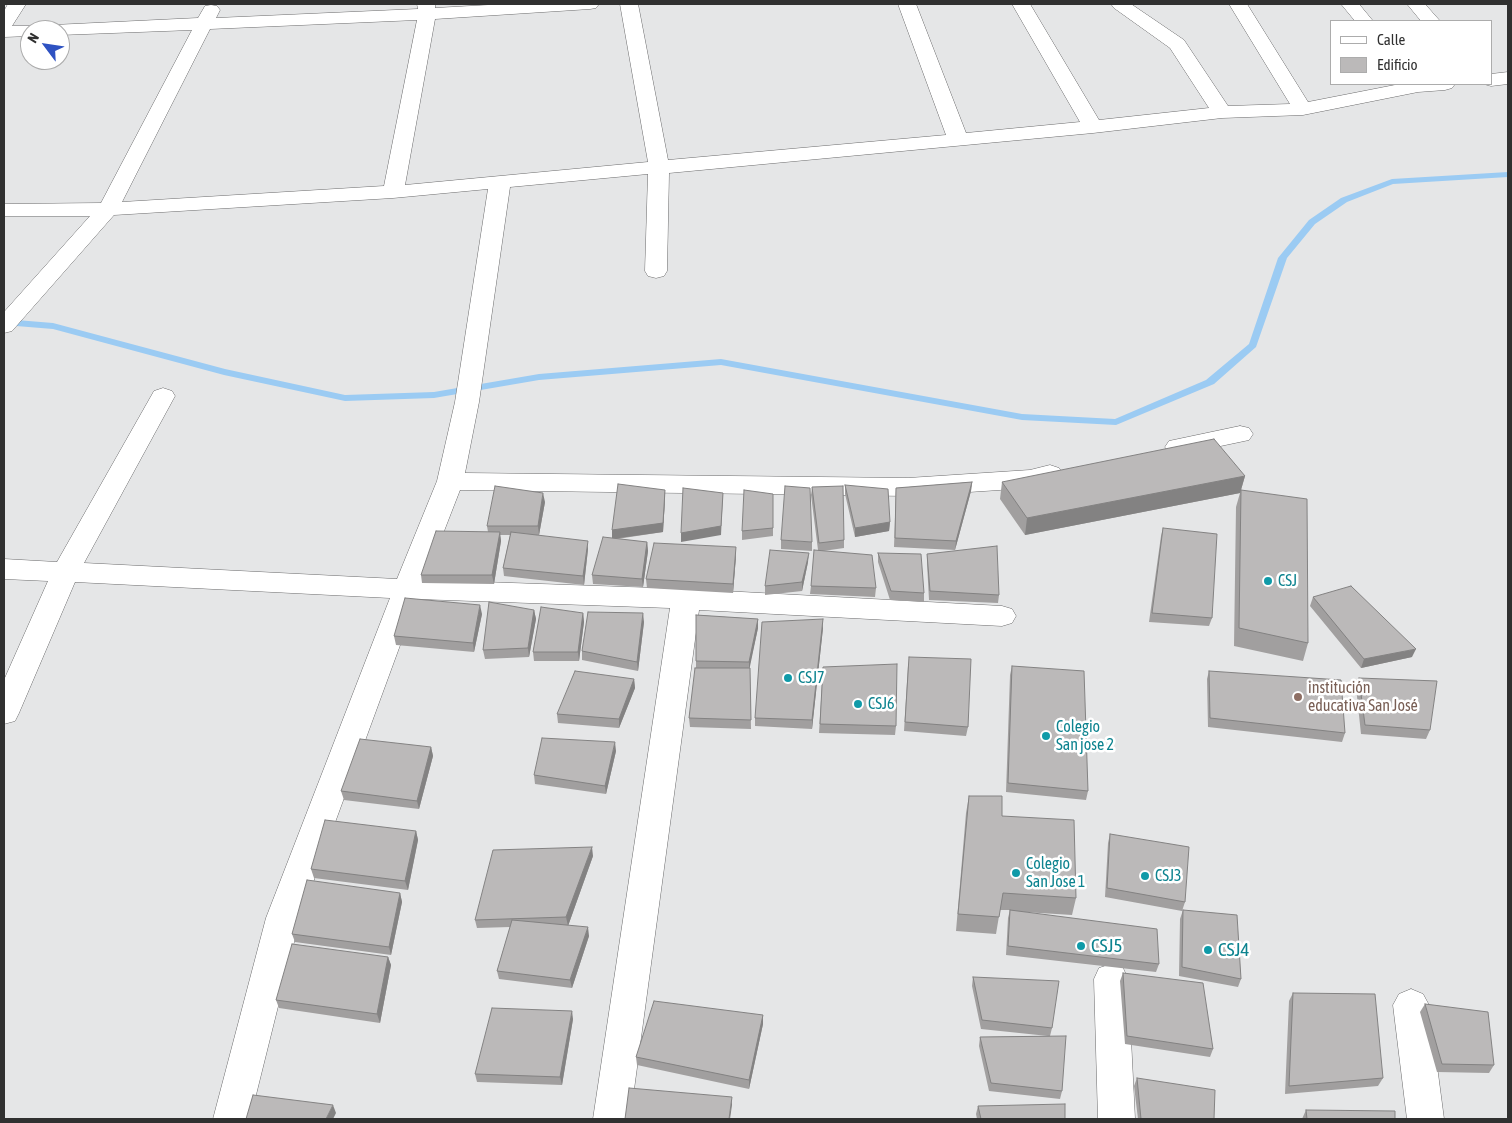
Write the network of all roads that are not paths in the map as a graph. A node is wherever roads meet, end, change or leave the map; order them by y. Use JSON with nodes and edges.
{"nodes":[{"id":1,"x":17,"y":4,"type":"edge"},
{"id":2,"x":214,"y":4,"type":"edge"},
{"id":3,"x":590,"y":4,"type":"edge"},
{"id":4,"x":629,"y":4,"type":"edge"},
{"id":5,"x":907,"y":4,"type":"edge"},
{"id":6,"x":1021,"y":4,"type":"edge"},
{"id":7,"x":1120,"y":4,"type":"edge"},
{"id":8,"x":1238,"y":4,"type":"edge"},
{"id":9,"x":1350,"y":4,"type":"edge"},
{"id":10,"x":1416,"y":4,"type":"edge"},
{"id":11,"x":427,"y":9,"type":"edge"},
{"id":12,"x":1363,"y":20,"type":"edge"},
{"id":13,"x":1430,"y":20,"type":"edge"},
{"id":14,"x":206,"y":23,"type":"junction"},
{"id":15,"x":4,"y":25,"type":"edge"},
{"id":16,"x":70,"y":29,"type":"edge"},
{"id":17,"x":20,"y":31,"type":"edge"},
{"id":18,"x":4,"y":32,"type":"edge"},
{"id":19,"x":1508,"y":78,"type":"edge"},
{"id":20,"x":1492,"y":80,"type":"edge"},
{"id":21,"x":1417,"y":85,"type":"edge"},
{"id":22,"x":1303,"y":108,"type":"junction"},
{"id":23,"x":1222,"y":112,"type":"junction"},
{"id":24,"x":1093,"y":127,"type":"junction"},
{"id":25,"x":958,"y":139,"type":"junction"},
{"id":26,"x":659,"y":168,"type":"junction"},
{"id":27,"x":500,"y":182,"type":"junction"},
{"id":28,"x":393,"y":192,"type":"junction"},
{"id":29,"x":108,"y":209,"type":"junction"},
{"id":30,"x":4,"y":210,"type":"edge"},
{"id":31,"x":656,"y":271,"type":"dead end"},
{"id":32,"x":4,"y":326,"type":"edge"},
{"id":33,"x":163,"y":396,"type":"dead end"},
{"id":34,"x":1240,"y":434,"type":"dead end"},
{"id":35,"x":1154,"y":452,"type":"edge"},
{"id":36,"x":1078,"y":469,"type":"edge"},
{"id":37,"x":450,"y":481,"type":"junction"},
{"id":38,"x":4,"y":569,"type":"edge"},
{"id":39,"x":65,"y":573,"type":"junction"},
{"id":40,"x":407,"y":589,"type":"junction"},
{"id":41,"x":686,"y":600,"type":"junction"},
{"id":42,"x":1002,"y":616,"type":"dead end"},
{"id":43,"x":4,"y":712,"type":"edge"},
{"id":44,"x":1111,"y":979,"type":"dead end"},
{"id":45,"x":1411,"y":1005,"type":"dead end"},
{"id":46,"x":232,"y":1119,"type":"edge"},
{"id":47,"x":612,"y":1119,"type":"edge"},
{"id":48,"x":1118,"y":1119,"type":"edge"},
{"id":49,"x":1426,"y":1119,"type":"edge"}],
"edges":[{"from":1,"to":15,"type":"street"},
{"from":2,"to":14,"type":"street"},
{"from":3,"to":11,"type":"street"},
{"from":4,"to":26,"type":"street"},
{"from":5,"to":25,"type":"street"},
{"from":6,"to":24,"type":"street"},
{"from":7,"to":23,"type":"street"},
{"from":8,"to":22,"type":"street"},
{"from":9,"to":12,"type":"street"},
{"from":10,"to":13,"type":"street"},
{"from":11,"to":14,"type":"street"},
{"from":11,"to":28,"type":"street"},
{"from":14,"to":16,"type":"street"},
{"from":14,"to":29,"type":"street"},
{"from":17,"to":18,"type":"street"},
{"from":19,"to":20,"type":"street"},
{"from":21,"to":22,"type":"street"},
{"from":22,"to":23,"type":"street"},
{"from":23,"to":24,"type":"street"},
{"from":24,"to":25,"type":"street"},
{"from":25,"to":26,"type":"street"},
{"from":26,"to":27,"type":"street"},
{"from":26,"to":31,"type":"street"},
{"from":27,"to":28,"type":"street"},
{"from":27,"to":37,"type":"street"},
{"from":28,"to":29,"type":"street"},
{"from":29,"to":30,"type":"street"},
{"from":29,"to":32,"type":"street"},
{"from":33,"to":39,"type":"street"},
{"from":34,"to":35,"type":"street"},
{"from":36,"to":37,"type":"street"},
{"from":37,"to":40,"type":"street"},
{"from":38,"to":39,"type":"street"},
{"from":39,"to":40,"type":"street"},
{"from":39,"to":43,"type":"street"},
{"from":40,"to":41,"type":"street"},
{"from":40,"to":46,"type":"street"},
{"from":41,"to":42,"type":"street"},
{"from":41,"to":47,"type":"street"},
{"from":44,"to":48,"type":"street"},
{"from":45,"to":49,"type":"street"}]}
